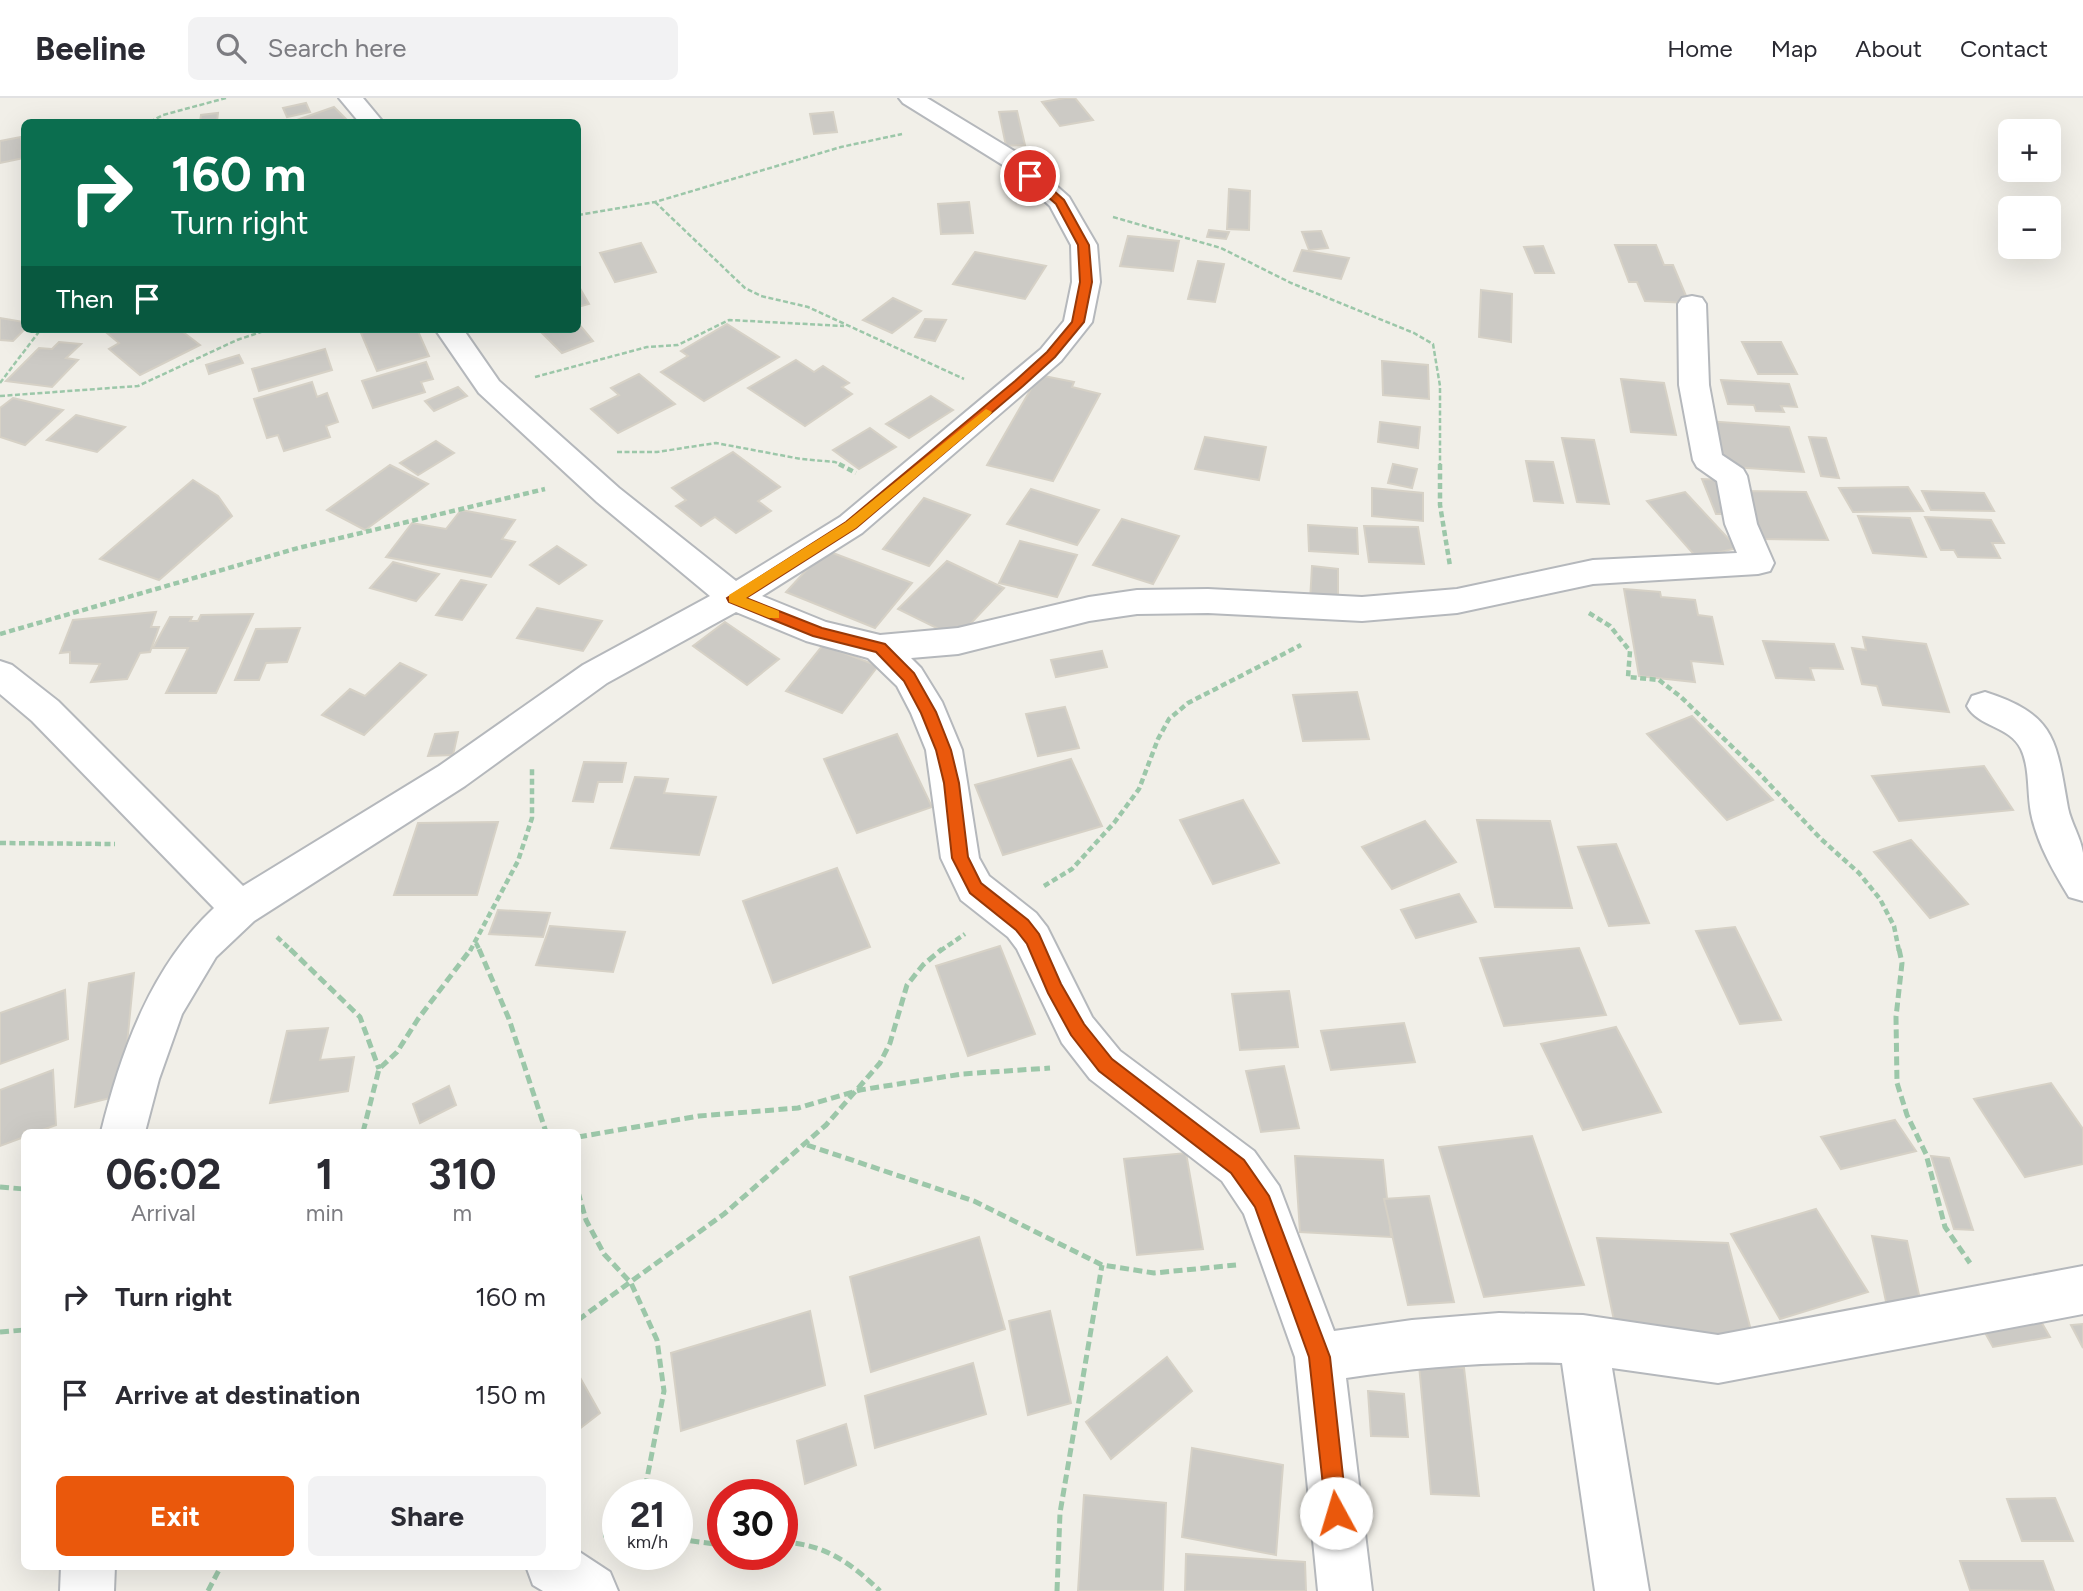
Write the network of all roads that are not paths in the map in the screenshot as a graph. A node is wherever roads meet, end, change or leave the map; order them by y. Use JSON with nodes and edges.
{"nodes":[{"id":1,"x":351,"y":98,"type":"edge"},
{"id":2,"x":911,"y":98,"type":"edge"},
{"id":3,"x":368,"y":119,"type":"edge"},
{"id":4,"x":1692,"y":304,"type":"dead end"},
{"id":5,"x":452,"y":333,"type":"edge"},
{"id":6,"x":734,"y":598,"type":"junction"},
{"id":7,"x":880,"y":648,"type":"junction"},
{"id":8,"x":0,"y":674,"type":"edge"},
{"id":9,"x":1985,"y":706,"type":"dead end"},
{"id":10,"x":2083,"y":885,"type":"edge"},
{"id":11,"x":240,"y":909,"type":"junction"},
{"id":12,"x":124,"y":1129,"type":"edge"},
{"id":13,"x":2083,"y":1290,"type":"edge"},
{"id":14,"x":1583,"y":1339,"type":"junction"},
{"id":15,"x":1320,"y":1357,"type":"junction"},
{"id":16,"x":88,"y":1570,"type":"edge"},
{"id":17,"x":558,"y":1570,"type":"edge"},
{"id":18,"x":87,"y":1591,"type":"edge"},
{"id":19,"x":591,"y":1591,"type":"edge"},
{"id":20,"x":1345,"y":1591,"type":"edge"},
{"id":21,"x":1622,"y":1591,"type":"edge"}],
"edges":[{"from":1,"to":3,"type":"street"},
{"from":2,"to":6,"type":"street"},
{"from":4,"to":7,"type":"street"},
{"from":5,"to":6,"type":"street"},
{"from":6,"to":7,"type":"street"},
{"from":6,"to":11,"type":"street"},
{"from":7,"to":15,"type":"street"},
{"from":8,"to":11,"type":"street"},
{"from":9,"to":10,"type":"street"},
{"from":11,"to":12,"type":"street"},
{"from":13,"to":14,"type":"street"},
{"from":14,"to":15,"type":"street"},
{"from":14,"to":21,"type":"street"},
{"from":15,"to":20,"type":"street"},
{"from":16,"to":18,"type":"street"},
{"from":17,"to":19,"type":"street"}]}
